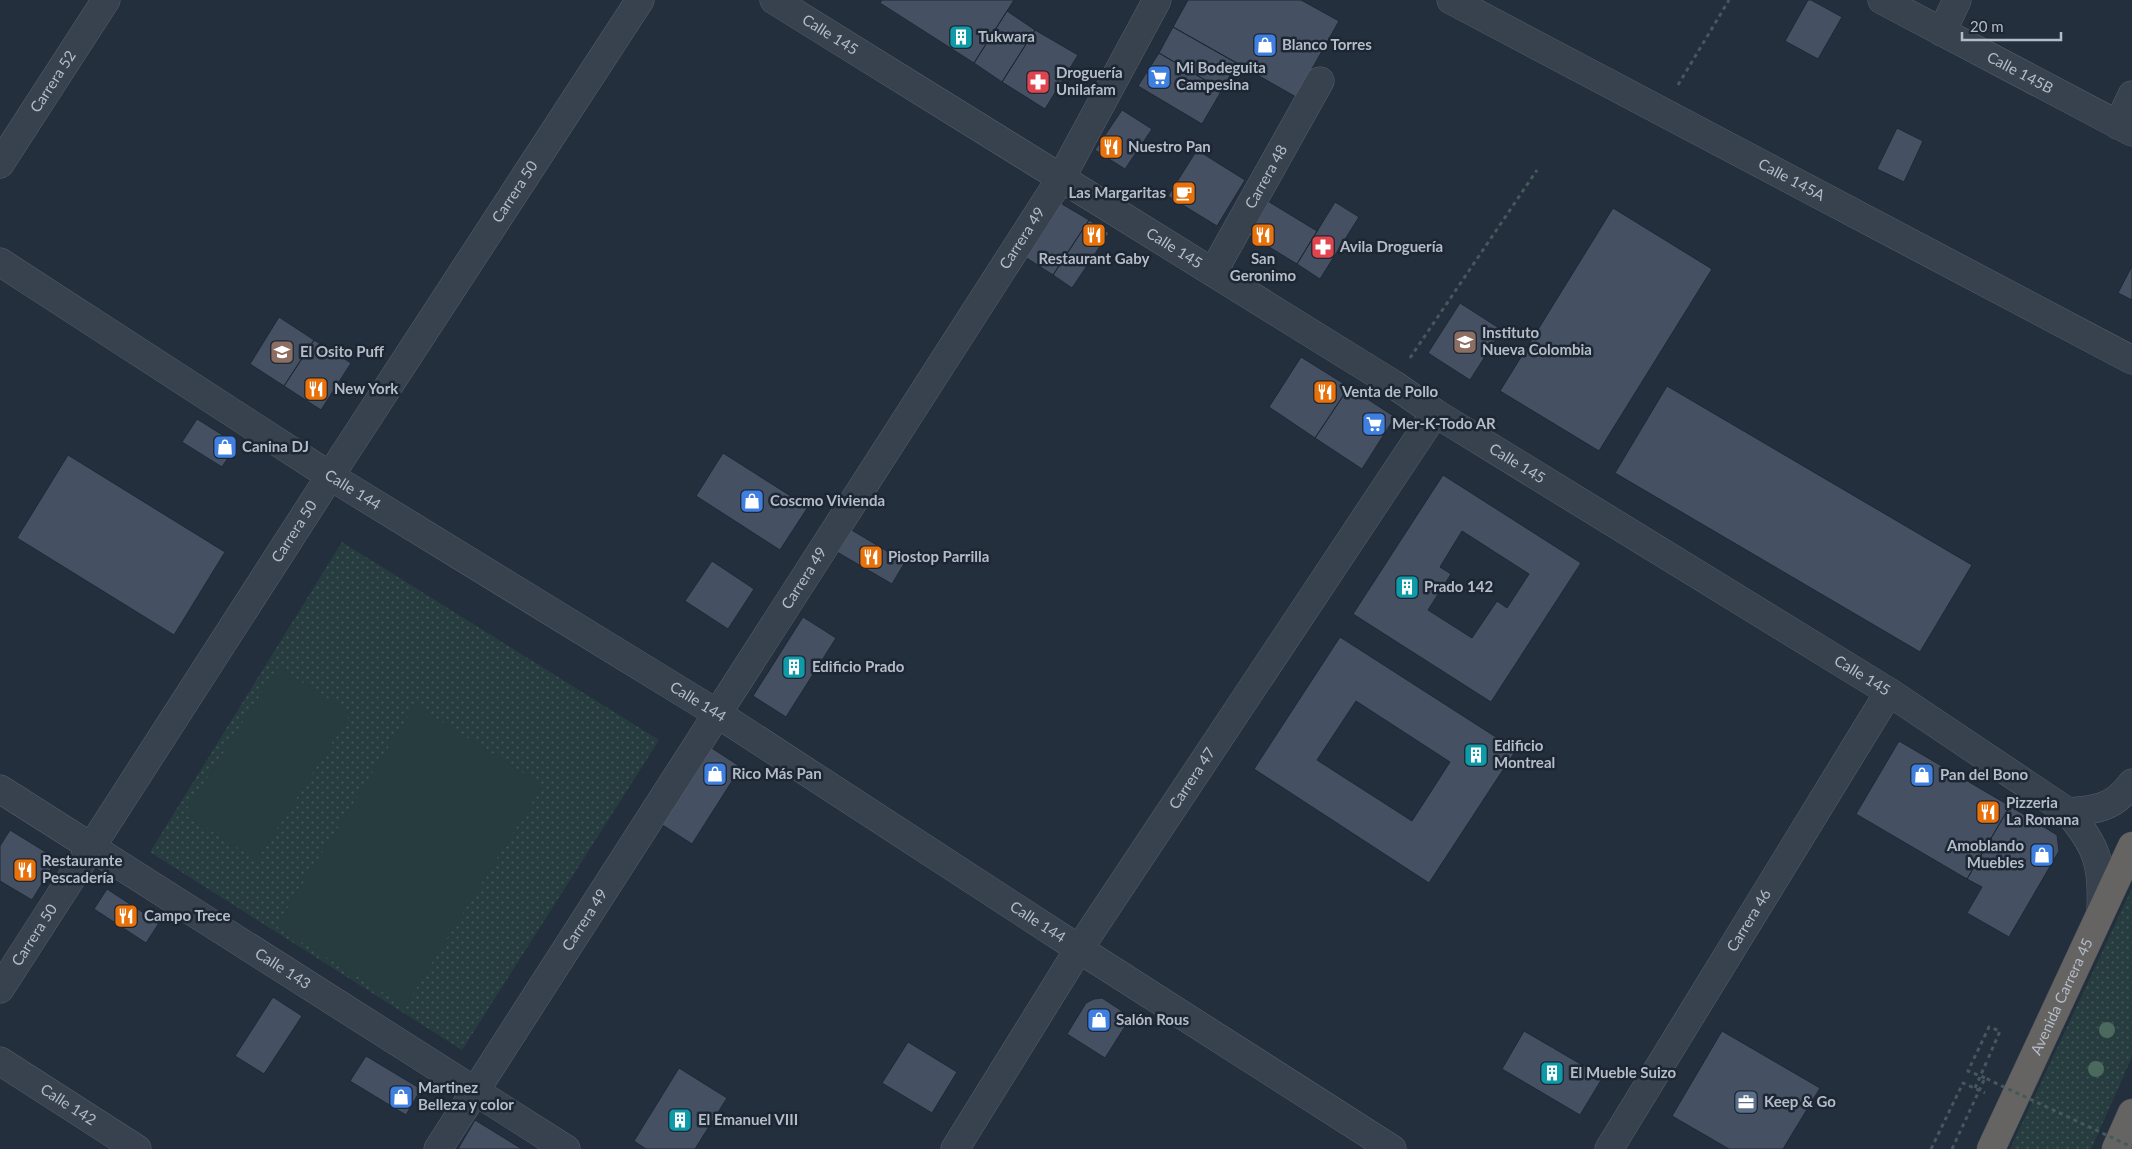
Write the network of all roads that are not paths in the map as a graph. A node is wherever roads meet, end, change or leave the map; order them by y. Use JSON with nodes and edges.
{"nodes":[{"id":1,"x":106,"y":0,"type":"edge"},
{"id":2,"x":640,"y":0,"type":"edge"},
{"id":3,"x":774,"y":0,"type":"edge"},
{"id":4,"x":1157,"y":0,"type":"edge"},
{"id":5,"x":1451,"y":0,"type":"edge"},
{"id":6,"x":1882,"y":0,"type":"edge"},
{"id":7,"x":1957,"y":0,"type":"edge"},
{"id":8,"x":1942,"y":32,"type":"junction"},
{"id":9,"x":1320,"y":81,"type":"dead end"},
{"id":10,"x":2132,"y":95,"type":"edge"},
{"id":11,"x":2125,"y":128,"type":"edge"},
{"id":12,"x":0,"y":164,"type":"edge"},
{"id":13,"x":1061,"y":178,"type":"junction"},
{"id":14,"x":0,"y":262,"type":"edge"},
{"id":15,"x":1213,"y":272,"type":"junction"},
{"id":16,"x":2132,"y":360,"type":"edge"},
{"id":17,"x":1435,"y":413,"type":"junction"},
{"id":18,"x":330,"y":476,"type":"junction"},
{"id":19,"x":1889,"y":692,"type":"junction"},
{"id":20,"x":718,"y":714,"type":"junction"},
{"id":21,"x":2132,"y":783,"type":"edge"},
{"id":22,"x":0,"y":789,"type":"edge"},
{"id":23,"x":2068,"y":812,"type":"junction"},
{"id":24,"x":91,"y":846,"type":"junction"},
{"id":25,"x":2132,"y":846,"type":"edge"},
{"id":26,"x":2101,"y":909,"type":"junction"},
{"id":27,"x":1080,"y":949,"type":"junction"},
{"id":28,"x":0,"y":989,"type":"edge"},
{"id":29,"x":0,"y":1061,"type":"edge"},
{"id":30,"x":476,"y":1092,"type":"junction"},
{"id":31,"x":2132,"y":1113,"type":"edge"},
{"id":32,"x":137,"y":1149,"type":"edge"},
{"id":33,"x":438,"y":1149,"type":"edge"},
{"id":34,"x":566,"y":1149,"type":"edge"},
{"id":35,"x":955,"y":1149,"type":"edge"},
{"id":36,"x":1392,"y":1149,"type":"edge"},
{"id":37,"x":1609,"y":1149,"type":"edge"},
{"id":38,"x":1991,"y":1149,"type":"edge"},
{"id":39,"x":2116,"y":1149,"type":"edge"}],
"edges":[{"from":1,"to":12,"type":"street","name":"Carrera 52"},
{"from":2,"to":18,"type":"street","name":"Carrera 50"},
{"from":3,"to":13,"type":"street","name":"Calle 145"},
{"from":4,"to":13,"type":"street","name":"Carrera 49"},
{"from":5,"to":16,"type":"street","name":"Calle 145A"},
{"from":6,"to":8,"type":"street","name":"Calle 145B"},
{"from":7,"to":8,"type":"street"},
{"from":8,"to":11,"type":"street","name":"Calle 145B"},
{"from":9,"to":15,"type":"street","name":"Carrera 48"},
{"from":10,"to":11,"type":"street"},
{"from":13,"to":15,"type":"street","name":"Calle 145"},
{"from":13,"to":20,"type":"street","name":"Carrera 49"},
{"from":14,"to":18,"type":"street","name":"Calle 144"},
{"from":15,"to":17,"type":"street","name":"Calle 145"},
{"from":17,"to":19,"type":"street","name":"Calle 145"},
{"from":17,"to":27,"type":"street","name":"Carrera 47"},
{"from":18,"to":20,"type":"street","name":"Calle 144"},
{"from":18,"to":24,"type":"street","name":"Carrera 50"},
{"from":19,"to":23,"type":"street","name":"Calle 145"},
{"from":19,"to":37,"type":"street","name":"Carrera 46"},
{"from":20,"to":27,"type":"street","name":"Calle 144"},
{"from":20,"to":30,"type":"street","name":"Carrera 49"},
{"from":21,"to":23,"type":"street"},
{"from":22,"to":24,"type":"street","name":"Calle 143"},
{"from":23,"to":26,"type":"street","name":"Calle 145"},
{"from":24,"to":28,"type":"street","name":"Carrera 50"},
{"from":24,"to":30,"type":"street","name":"Calle 143"},
{"from":25,"to":26,"type":"highway","name":"Avenida Carrera 45"},
{"from":26,"to":38,"type":"highway","name":"Avenida Carrera 45"},
{"from":27,"to":35,"type":"street","name":"Carrera 47"},
{"from":27,"to":36,"type":"street","name":"Calle 144"},
{"from":29,"to":32,"type":"street","name":"Calle 142"},
{"from":30,"to":33,"type":"street","name":"Carrera 49"},
{"from":30,"to":34,"type":"street","name":"Calle 143"},
{"from":31,"to":39,"type":"highway"}]}
